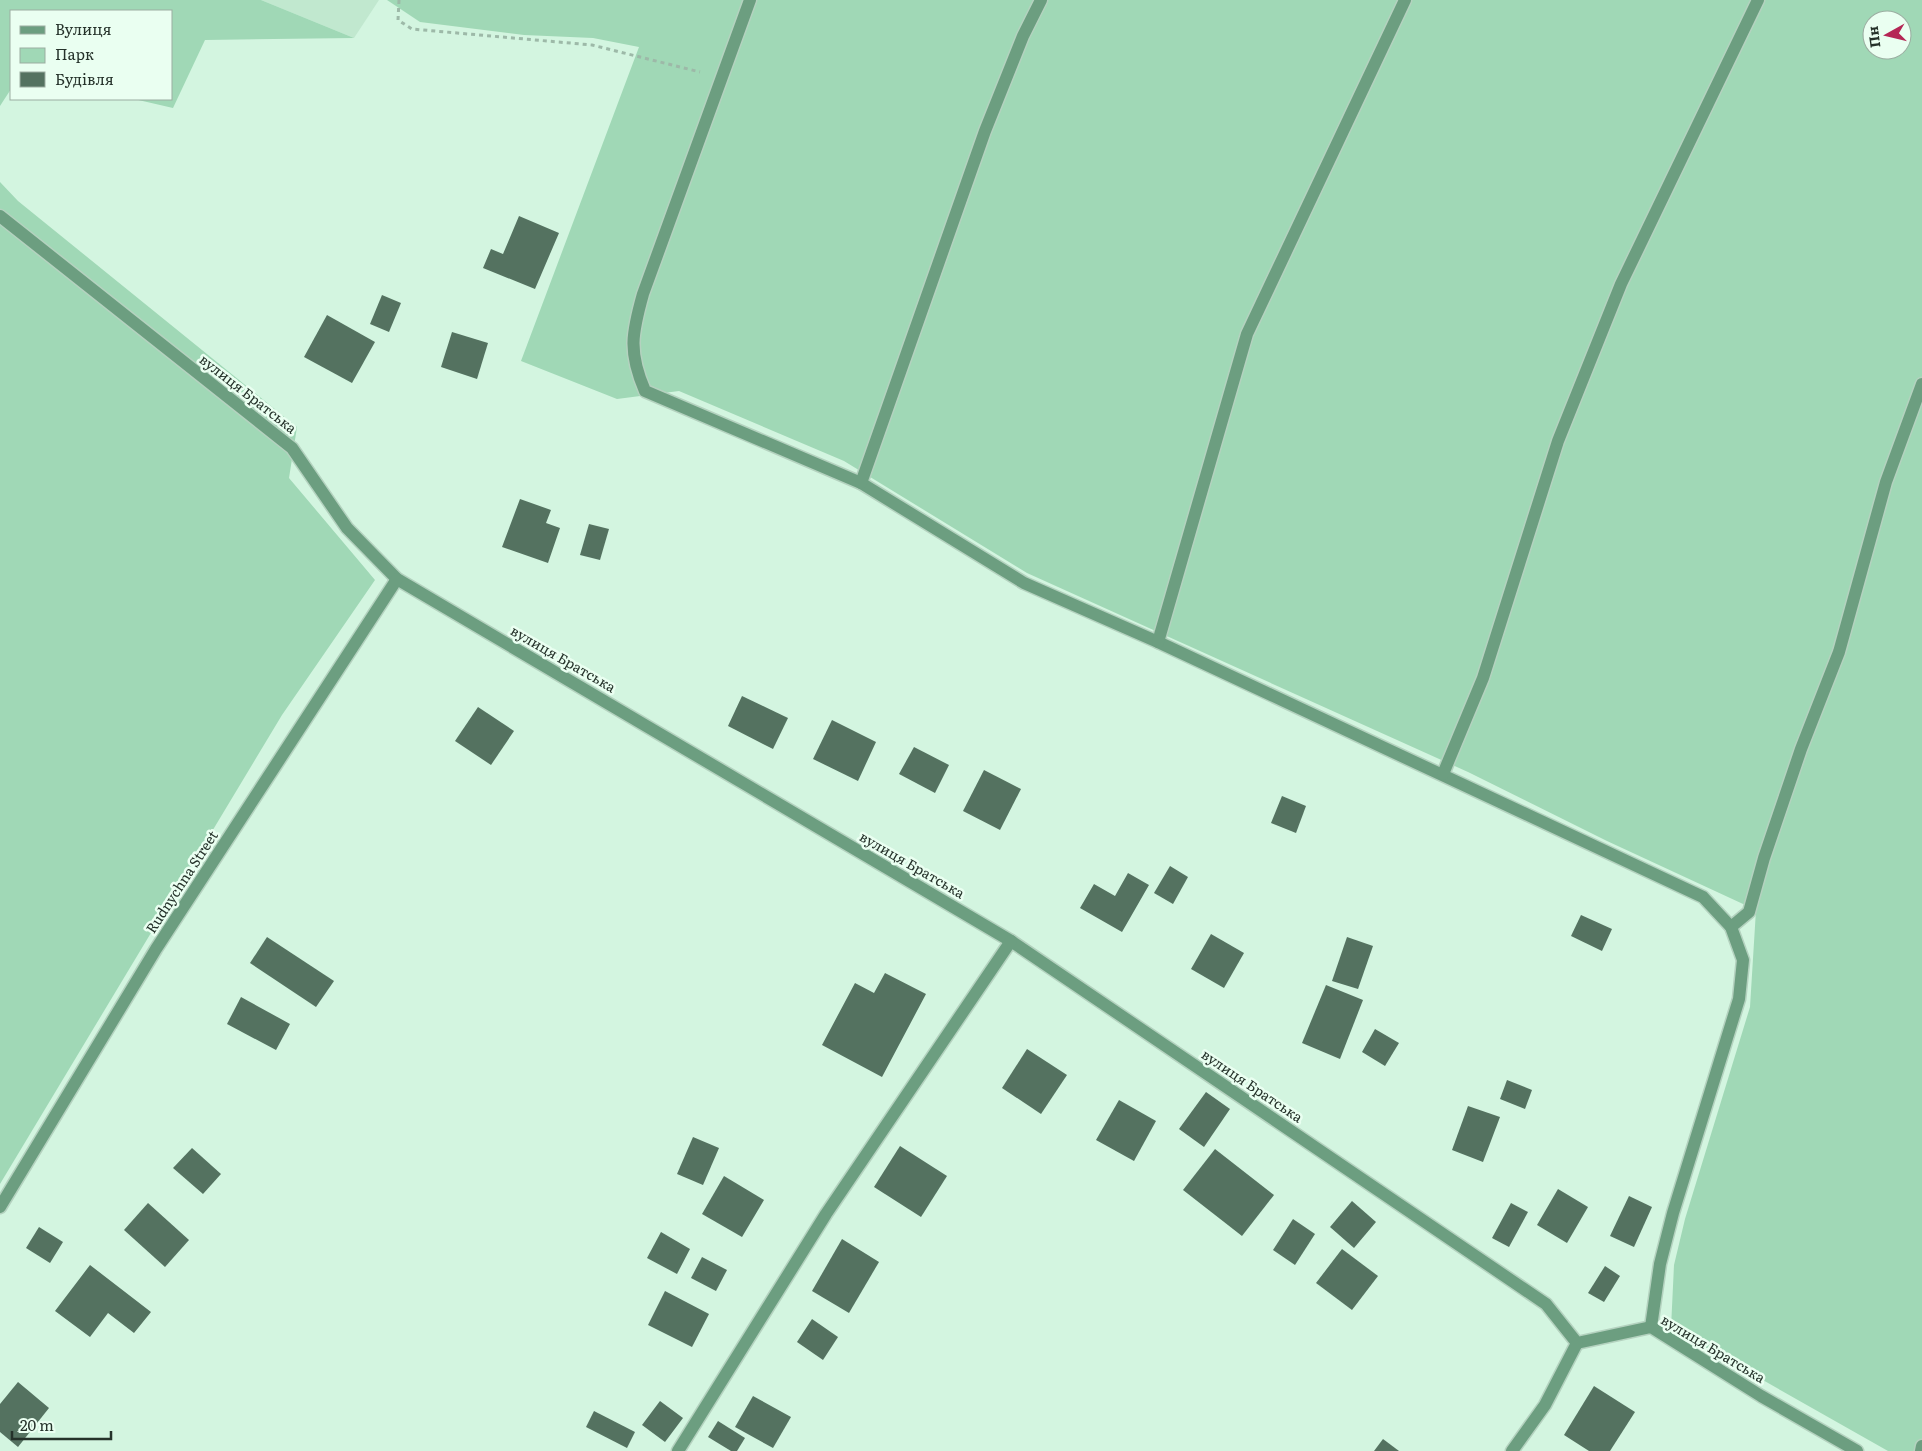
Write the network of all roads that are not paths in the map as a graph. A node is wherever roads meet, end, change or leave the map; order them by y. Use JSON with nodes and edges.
{"nodes":[{"id":1,"x":750,"y":0,"type":"edge"},
{"id":2,"x":1041,"y":0,"type":"edge"},
{"id":3,"x":1405,"y":0,"type":"edge"},
{"id":4,"x":1758,"y":0,"type":"edge"},
{"id":5,"x":0,"y":216,"type":"edge"},
{"id":6,"x":1922,"y":384,"type":"edge"},
{"id":7,"x":861,"y":483,"type":"junction"},
{"id":8,"x":397,"y":579,"type":"junction"},
{"id":9,"x":1158,"y":642,"type":"junction"},
{"id":10,"x":1443,"y":774,"type":"junction"},
{"id":11,"x":1731,"y":927,"type":"junction"},
{"id":12,"x":1011,"y":941,"type":"junction"},
{"id":13,"x":0,"y":1207,"type":"edge"},
{"id":14,"x":1651,"y":1327,"type":"junction"},
{"id":15,"x":1577,"y":1343,"type":"junction"},
{"id":16,"x":1922,"y":1446,"type":"edge"},
{"id":17,"x":1854,"y":1450,"type":"edge"},
{"id":18,"x":678,"y":1451,"type":"edge"},
{"id":19,"x":1512,"y":1451,"type":"edge"},
{"id":20,"x":1921,"y":1451,"type":"edge"}],
"edges":[{"from":1,"to":7,"type":"street"},
{"from":2,"to":7,"type":"street"},
{"from":3,"to":9,"type":"street"},
{"from":4,"to":10,"type":"street"},
{"from":5,"to":8,"type":"street","name":"вулиця Братська"},
{"from":6,"to":11,"type":"street"},
{"from":7,"to":9,"type":"street"},
{"from":8,"to":12,"type":"street","name":"вулиця Братська"},
{"from":8,"to":13,"type":"street","name":"Rudnychna Street"},
{"from":9,"to":10,"type":"street"},
{"from":10,"to":11,"type":"street"},
{"from":11,"to":14,"type":"street"},
{"from":12,"to":15,"type":"street","name":"вулиця Братська"},
{"from":12,"to":18,"type":"street"},
{"from":14,"to":15,"type":"street","name":"вулиця Братська"},
{"from":14,"to":17,"type":"street","name":"вулиця Братська"},
{"from":15,"to":19,"type":"street"},
{"from":16,"to":20,"type":"street"}]}
